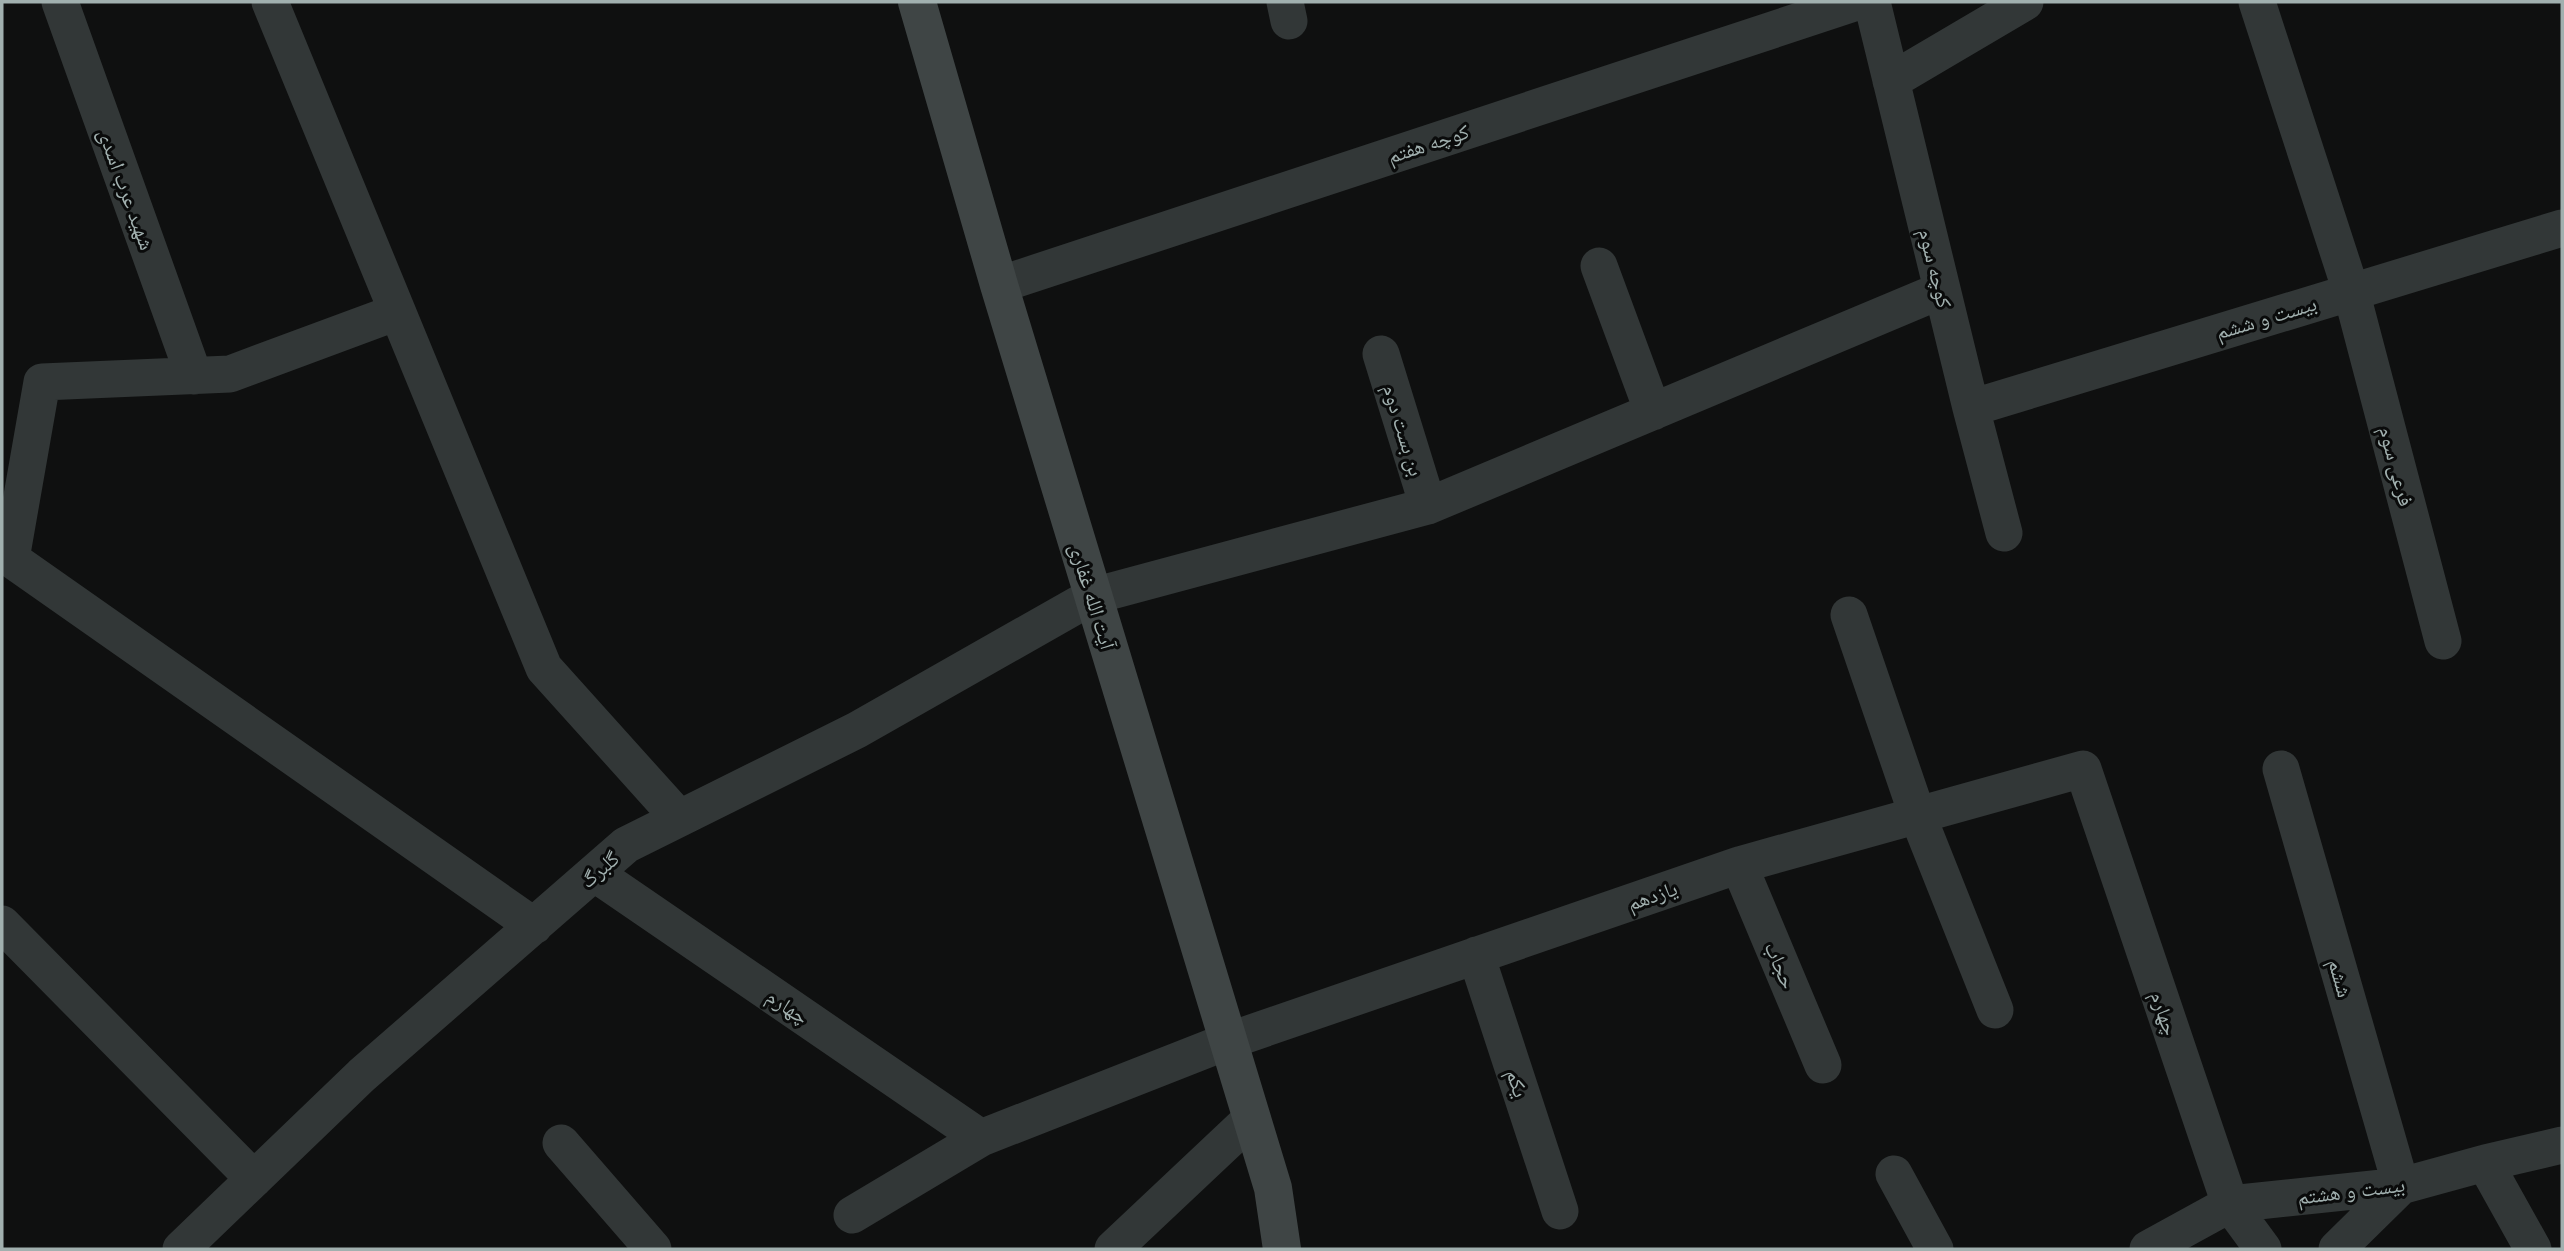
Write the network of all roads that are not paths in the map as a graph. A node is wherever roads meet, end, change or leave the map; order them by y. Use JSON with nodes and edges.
{"nodes":[{"id":1,"x":60,"y":2,"type":"edge"},
{"id":2,"x":270,"y":2,"type":"edge"},
{"id":3,"x":917,"y":2,"type":"edge"},
{"id":4,"x":1857,"y":2,"type":"edge"},
{"id":5,"x":1872,"y":2,"type":"edge"},
{"id":6,"x":2025,"y":2,"type":"edge"},
{"id":7,"x":2257,"y":2,"type":"edge"},
{"id":8,"x":1891,"y":81,"type":"junction"},
{"id":9,"x":2562,"y":228,"type":"edge"},
{"id":10,"x":1599,"y":266,"type":"dead end"},
{"id":11,"x":999,"y":285,"type":"junction"},
{"id":12,"x":1942,"y":290,"type":"junction"},
{"id":13,"x":2351,"y":291,"type":"junction"},
{"id":14,"x":397,"y":312,"type":"junction"},
{"id":15,"x":1381,"y":354,"type":"dead end"},
{"id":16,"x":194,"y":376,"type":"junction"},
{"id":17,"x":1971,"y":408,"type":"junction"},
{"id":18,"x":1653,"y":412,"type":"junction"},
{"id":19,"x":1428,"y":506,"type":"junction"},
{"id":20,"x":2004,"y":533,"type":"dead end"},
{"id":21,"x":1093,"y":596,"type":"junction"},
{"id":22,"x":1849,"y":615,"type":"dead end"},
{"id":23,"x":2443,"y":641,"type":"dead end"},
{"id":24,"x":2082,"y":769,"type":"joint"},
{"id":25,"x":2281,"y":769,"type":"dead end"},
{"id":26,"x":1917,"y":814,"type":"junction"},
{"id":27,"x":679,"y":818,"type":"junction"},
{"id":28,"x":1738,"y":865,"type":"junction"},
{"id":29,"x":594,"y":873,"type":"junction"},
{"id":30,"x":2,"y":924,"type":"edge"},
{"id":31,"x":534,"y":926,"type":"junction"},
{"id":32,"x":1476,"y":955,"type":"junction"},
{"id":33,"x":1995,"y":1010,"type":"dead end"},
{"id":34,"x":1228,"y":1041,"type":"junction"},
{"id":35,"x":1823,"y":1065,"type":"dead end"},
{"id":36,"x":1251,"y":1119,"type":"junction"},
{"id":37,"x":981,"y":1138,"type":"junction"},
{"id":38,"x":561,"y":1143,"type":"dead end"},
{"id":39,"x":2562,"y":1145,"type":"edge"},
{"id":40,"x":2485,"y":1163,"type":"junction"},
{"id":41,"x":1894,"y":1174,"type":"dead end"},
{"id":42,"x":254,"y":1179,"type":"junction"},
{"id":43,"x":2401,"y":1186,"type":"junction"},
{"id":44,"x":1273,"y":1188,"type":"junction"},
{"id":45,"x":2230,"y":1204,"type":"junction"},
{"id":46,"x":1560,"y":1211,"type":"dead end"},
{"id":47,"x":852,"y":1215,"type":"dead end"},
{"id":48,"x":181,"y":1249,"type":"edge"},
{"id":49,"x":653,"y":1249,"type":"edge"},
{"id":50,"x":1113,"y":1249,"type":"edge"},
{"id":51,"x":1282,"y":1249,"type":"edge"},
{"id":52,"x":1310,"y":1249,"type":"edge"},
{"id":53,"x":1936,"y":1249,"type":"edge"},
{"id":54,"x":2147,"y":1249,"type":"edge"},
{"id":55,"x":2263,"y":1249,"type":"edge"},
{"id":56,"x":2337,"y":1249,"type":"edge"},
{"id":57,"x":2533,"y":1249,"type":"edge"}],
"edges":[{"from":1,"to":16,"type":"street","name":"شهید عرب اسدی"},
{"from":2,"to":14,"type":"street"},
{"from":3,"to":11,"type":"street","name":"آیت الله غفاری"},
{"from":4,"to":11,"type":"street","name":"کوچه هفتم"},
{"from":5,"to":8,"type":"street","name":"کوچه سوم"},
{"from":6,"to":8,"type":"street"},
{"from":7,"to":13,"type":"street","name":"فرعی سوم"},
{"from":8,"to":12,"type":"street","name":"کوچه سوم"},
{"from":9,"to":13,"type":"street","name":"بیست و ششم"},
{"from":10,"to":18,"type":"street"},
{"from":11,"to":21,"type":"street","name":"آیت الله غفاری"},
{"from":12,"to":17,"type":"street","name":"کوچه سوم"},
{"from":12,"to":18,"type":"street","name":"گلبرگ"},
{"from":13,"to":17,"type":"street","name":"بیست و ششم"},
{"from":13,"to":23,"type":"street","name":"فرعی سوم"},
{"from":14,"to":16,"type":"street"},
{"from":14,"to":27,"type":"street"},
{"from":15,"to":19,"type":"street","name":"بن بست دوم"},
{"from":16,"to":31,"type":"street"},
{"from":17,"to":20,"type":"street","name":"کوچه سوم"},
{"from":18,"to":19,"type":"street","name":"گلبرگ"},
{"from":19,"to":21,"type":"street","name":"گلبرگ"},
{"from":21,"to":27,"type":"street","name":"گلبرگ"},
{"from":21,"to":34,"type":"street","name":"آیت الله غفاری"},
{"from":22,"to":26,"type":"street"},
{"from":24,"to":26,"type":"street","name":"یازدهم"},
{"from":24,"to":45,"type":"street","name":"چهارم"},
{"from":25,"to":43,"type":"street","name":"ششم"},
{"from":26,"to":28,"type":"street","name":"یازدهم"},
{"from":26,"to":33,"type":"street"},
{"from":27,"to":29,"type":"street","name":"گلبرگ"},
{"from":28,"to":32,"type":"street","name":"یازدهم"},
{"from":28,"to":35,"type":"street","name":"حجاب"},
{"from":29,"to":31,"type":"street","name":"گلبرگ"},
{"from":29,"to":37,"type":"street","name":"چهارم"},
{"from":30,"to":42,"type":"street"},
{"from":31,"to":42,"type":"street","name":"گلبرگ"},
{"from":32,"to":34,"type":"street","name":"یازدهم"},
{"from":32,"to":46,"type":"street","name":"یکم"},
{"from":34,"to":36,"type":"street","name":"آیت الله غفاری"},
{"from":34,"to":37,"type":"street","name":"یازدهم"},
{"from":36,"to":44,"type":"street","name":"آیت الله غفاری"},
{"from":36,"to":50,"type":"street"},
{"from":37,"to":47,"type":"street","name":"یازدهم"},
{"from":38,"to":49,"type":"street"},
{"from":39,"to":40,"type":"street","name":"بیست و هشتم"},
{"from":40,"to":43,"type":"street","name":"بیست و هشتم"},
{"from":40,"to":57,"type":"street"},
{"from":41,"to":53,"type":"street"},
{"from":42,"to":48,"type":"street","name":"گلبرگ"},
{"from":43,"to":45,"type":"street","name":"بیست و هشتم"},
{"from":43,"to":56,"type":"street"},
{"from":44,"to":51,"type":"street","name":"آیت الله غفاری"},
{"from":44,"to":52,"type":"street","name":"آیت الله غفاری"},
{"from":45,"to":54,"type":"street","name":"بیست و هشتم"},
{"from":45,"to":55,"type":"street","name":"چهارم"}]}
